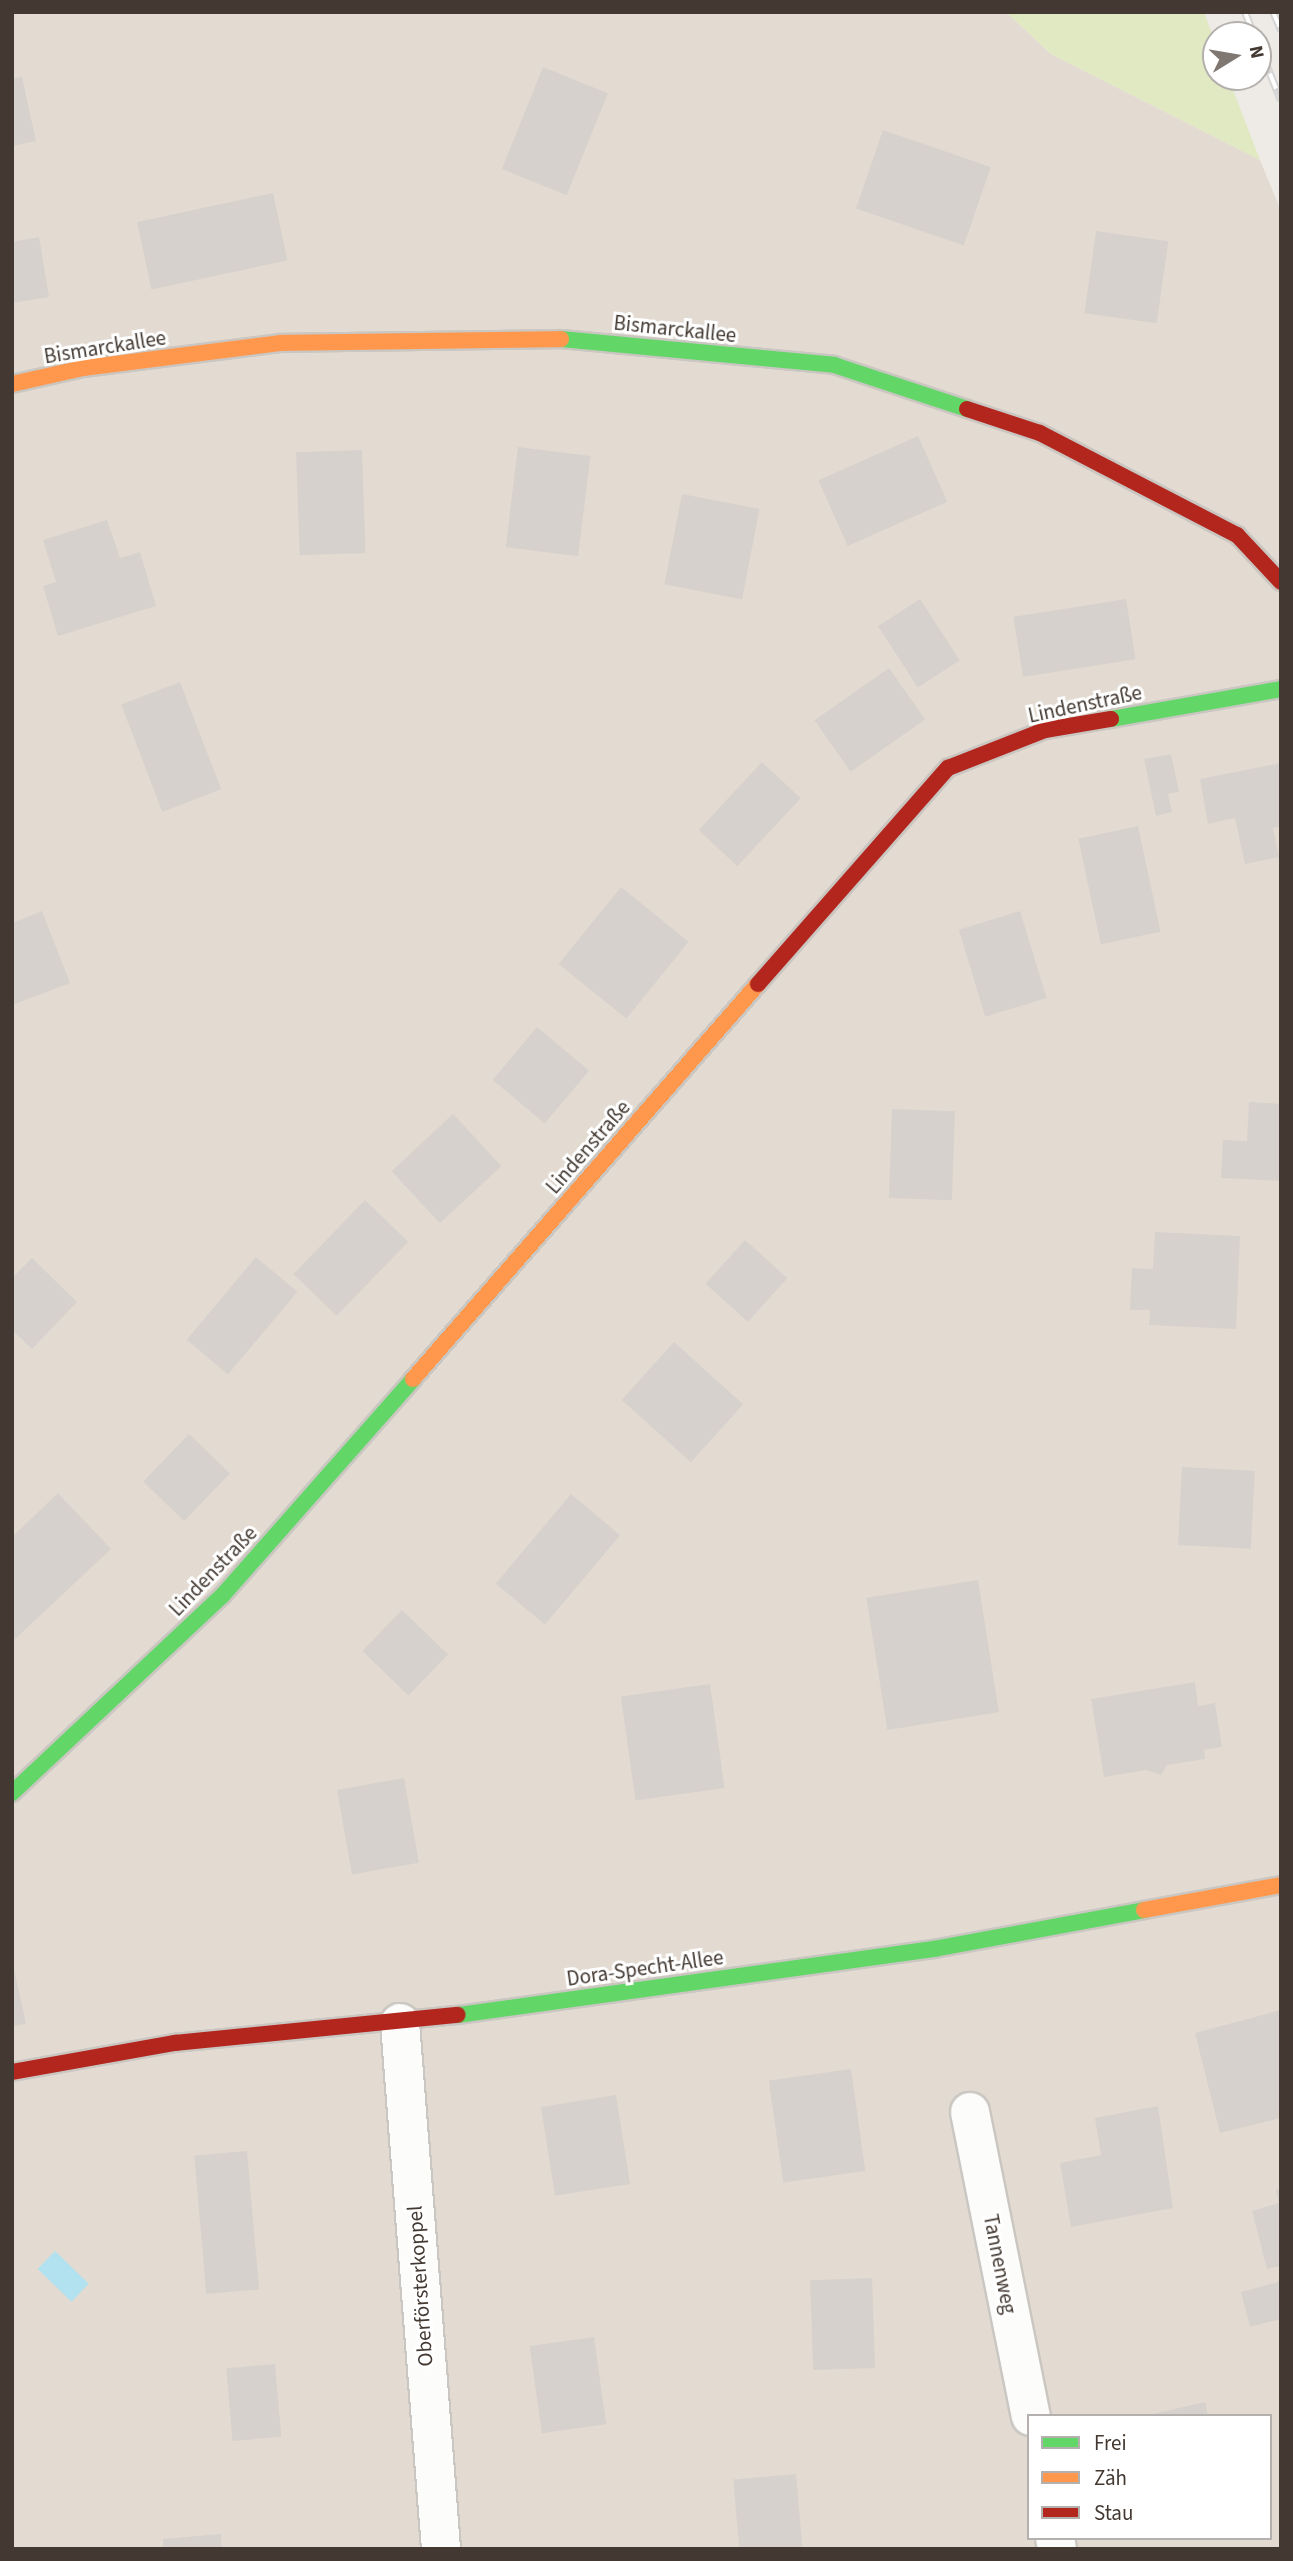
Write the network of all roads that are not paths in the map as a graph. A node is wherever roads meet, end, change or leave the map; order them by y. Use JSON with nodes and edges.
{"nodes":[{"id":1,"x":12,"y":384,"type":"edge"},
{"id":2,"x":1281,"y":582,"type":"edge"},
{"id":3,"x":1281,"y":689,"type":"edge"},
{"id":4,"x":12,"y":1793,"type":"edge"},
{"id":5,"x":1281,"y":1885,"type":"edge"},
{"id":6,"x":400,"y":2023,"type":"junction"},
{"id":7,"x":12,"y":2072,"type":"edge"},
{"id":8,"x":970,"y":2112,"type":"dead end"},
{"id":9,"x":1031,"y":2414,"type":"edge"},
{"id":10,"x":440,"y":2549,"type":"edge"}],
"edges":[{"from":1,"to":2,"type":"street","name":"Bismarckallee"},
{"from":3,"to":4,"type":"street","name":"Lindenstraße"},
{"from":5,"to":6,"type":"street","name":"Dora-Specht-Allee"},
{"from":6,"to":7,"type":"street","name":"Dora-Specht-Allee"},
{"from":6,"to":10,"type":"street","name":"Oberförsterkoppel"},
{"from":8,"to":9,"type":"street","name":"Tannenweg"}]}
